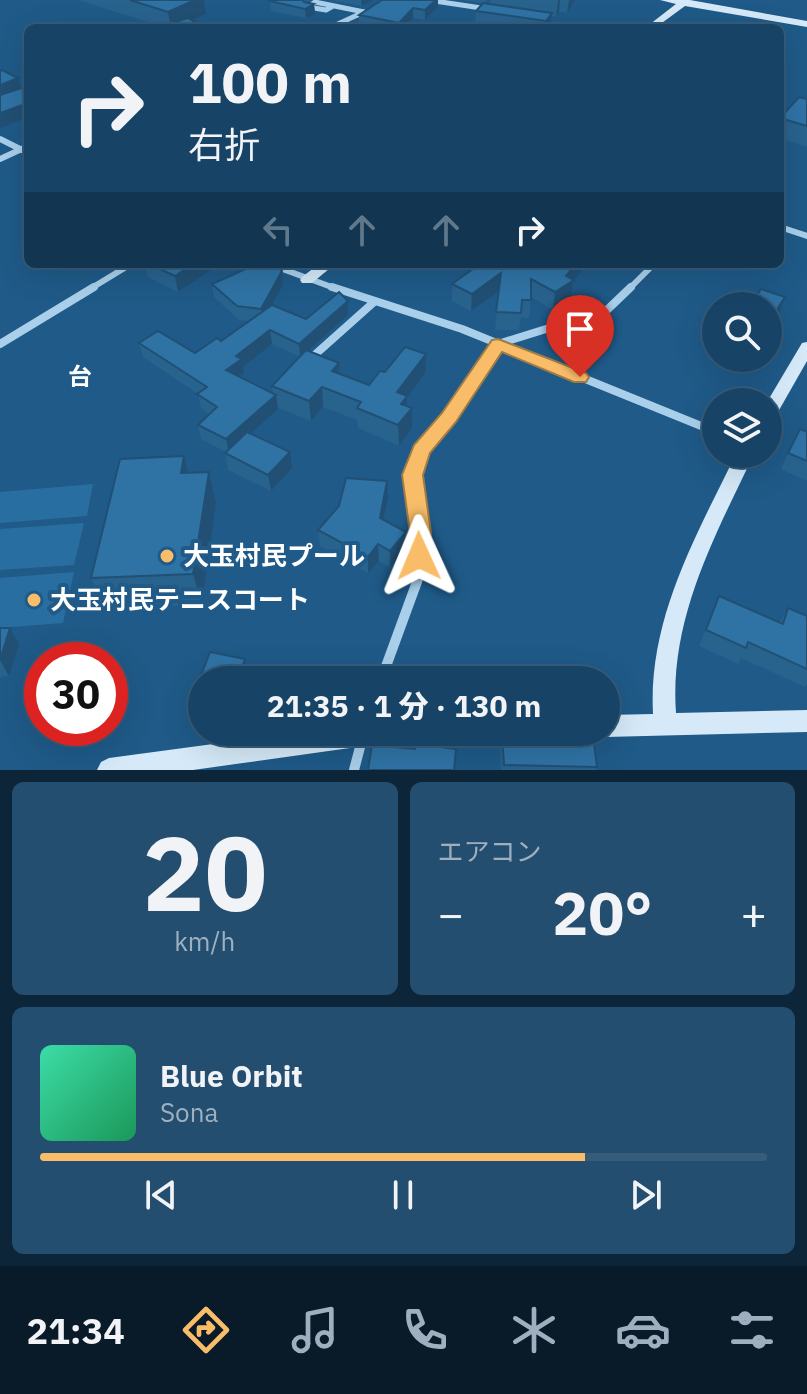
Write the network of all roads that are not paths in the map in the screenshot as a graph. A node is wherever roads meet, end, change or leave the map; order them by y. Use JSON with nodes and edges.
{"nodes":[{"id":1,"x":428,"y":0,"type":"edge"},
{"id":2,"x":664,"y":0,"type":"edge"},
{"id":3,"x":685,"y":1,"type":"edge"},
{"id":4,"x":333,"y":6,"type":"junction"},
{"id":5,"x":375,"y":6,"type":"edge"},
{"id":6,"x":501,"y":11,"type":"edge"},
{"id":7,"x":364,"y":12,"type":"junction"},
{"id":8,"x":338,"y":24,"type":"edge"},
{"id":9,"x":654,"y":24,"type":"edge"},
{"id":10,"x":807,"y":24,"type":"edge"},
{"id":11,"x":0,"y":139,"type":"edge"},
{"id":12,"x":24,"y":148,"type":"edge"},
{"id":13,"x":24,"y":150,"type":"edge"},
{"id":14,"x":0,"y":159,"type":"edge"},
{"id":15,"x":784,"y":228,"type":"edge"},
{"id":16,"x":807,"y":236,"type":"edge"},
{"id":17,"x":124,"y":268,"type":"edge"},
{"id":18,"x":278,"y":268,"type":"edge"},
{"id":19,"x":323,"y":268,"type":"edge"},
{"id":20,"x":650,"y":268,"type":"edge"},
{"id":21,"x":307,"y":280,"type":"junction"},
{"id":22,"x":374,"y":302,"type":"junction"},
{"id":23,"x":0,"y":344,"type":"edge"},
{"id":24,"x":498,"y":344,"type":"junction"},
{"id":25,"x":807,"y":347,"type":"edge"},
{"id":26,"x":297,"y":370,"type":"edge"},
{"id":27,"x":782,"y":391,"type":"edge"},
{"id":28,"x":702,"y":426,"type":"edge"},
{"id":29,"x":738,"y":468,"type":"edge"},
{"id":30,"x":386,"y":666,"type":"edge"},
{"id":31,"x":807,"y":721,"type":"edge"},
{"id":32,"x":665,"y":723,"type":"junction"},
{"id":33,"x":620,"y":725,"type":"edge"},
{"id":34,"x":286,"y":746,"type":"edge"},
{"id":35,"x":360,"y":746,"type":"edge"},
{"id":36,"x":166,"y":766,"type":"edge"},
{"id":37,"x":109,"y":770,"type":"edge"},
{"id":38,"x":354,"y":770,"type":"edge"}],
"edges":[{"from":1,"to":6,"type":"street"},
{"from":2,"to":3,"type":"street"},
{"from":3,"to":9,"type":"street"},
{"from":3,"to":10,"type":"street"},
{"from":4,"to":4,"type":"street"},
{"from":4,"to":7,"type":"street"},
{"from":5,"to":7,"type":"street"},
{"from":7,"to":8,"type":"street"},
{"from":11,"to":12,"type":"street"},
{"from":13,"to":14,"type":"street"},
{"from":15,"to":16,"type":"street"},
{"from":17,"to":23,"type":"street"},
{"from":18,"to":21,"type":"street"},
{"from":19,"to":21,"type":"street"},
{"from":20,"to":24,"type":"street"},
{"from":21,"to":22,"type":"street"},
{"from":22,"to":24,"type":"street"},
{"from":22,"to":26,"type":"street"},
{"from":24,"to":28,"type":"street"},
{"from":24,"to":30,"type":"street"},
{"from":25,"to":27,"type":"street"},
{"from":29,"to":32,"type":"street"},
{"from":31,"to":32,"type":"street"},
{"from":32,"to":33,"type":"street"},
{"from":34,"to":36,"type":"street"},
{"from":35,"to":38,"type":"street"},
{"from":36,"to":37,"type":"street"}]}
